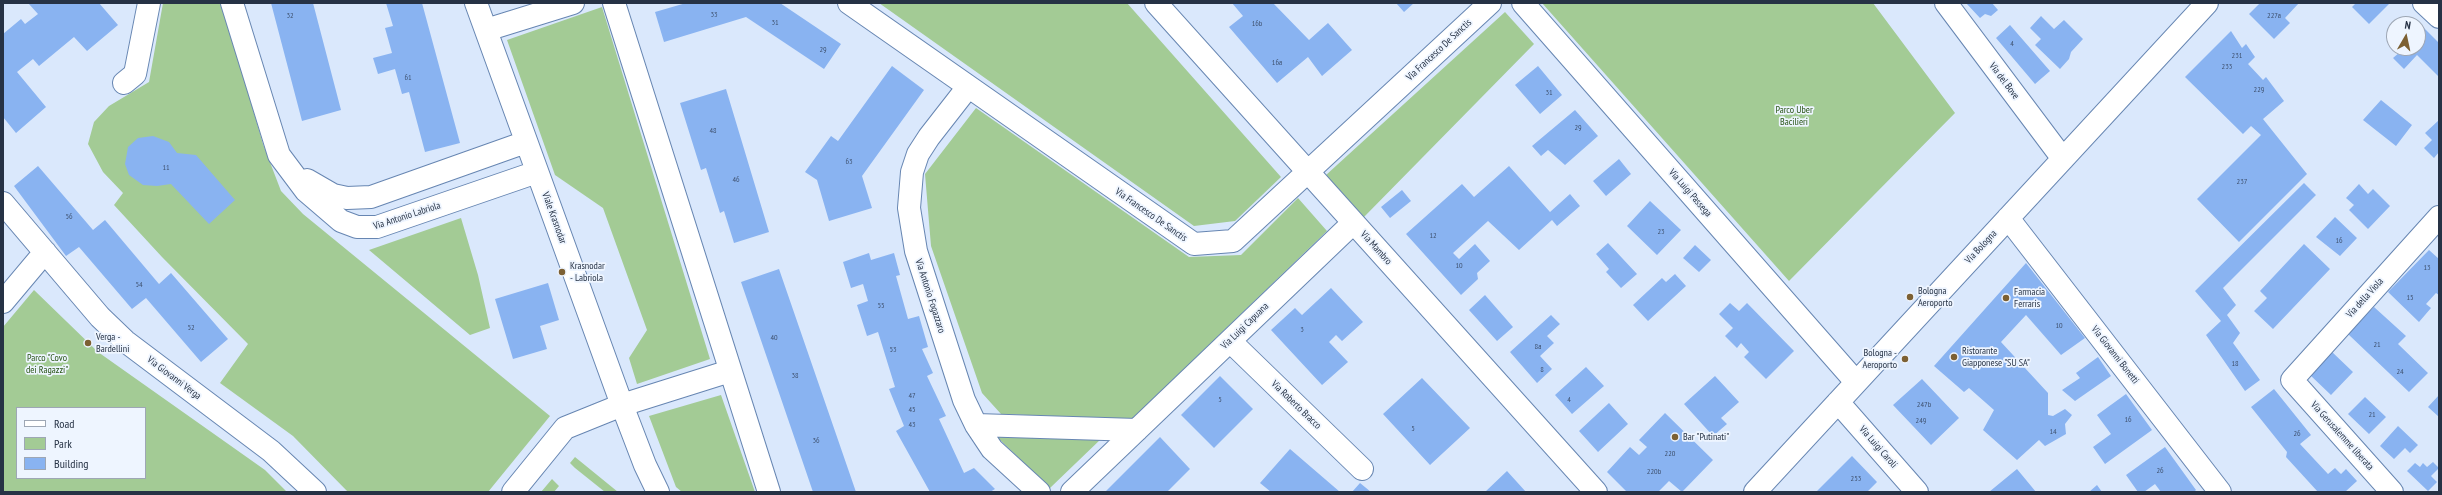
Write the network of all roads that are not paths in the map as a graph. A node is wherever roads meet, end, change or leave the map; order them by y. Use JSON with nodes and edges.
{"nodes":[{"id":1,"x":149,"y":3,"type":"edge"},
{"id":2,"x":232,"y":3,"type":"edge"},
{"id":3,"x":476,"y":3,"type":"edge"},
{"id":4,"x":573,"y":3,"type":"edge"},
{"id":5,"x":614,"y":3,"type":"edge"},
{"id":6,"x":849,"y":3,"type":"edge"},
{"id":7,"x":1156,"y":3,"type":"edge"},
{"id":8,"x":1490,"y":3,"type":"edge"},
{"id":9,"x":1523,"y":3,"type":"edge"},
{"id":10,"x":1946,"y":3,"type":"edge"},
{"id":11,"x":2207,"y":3,"type":"edge"},
{"id":12,"x":2424,"y":3,"type":"edge"},
{"id":13,"x":2439,"y":17,"type":"edge"},
{"id":14,"x":486,"y":30,"type":"junction"},
{"id":15,"x":124,"y":82,"type":"dead end"},
{"id":16,"x":968,"y":87,"type":"junction"},
{"id":17,"x":526,"y":142,"type":"junction"},
{"id":18,"x":279,"y":155,"type":"junction"},
{"id":19,"x":2063,"y":159,"type":"junction"},
{"id":20,"x":537,"y":172,"type":"junction"},
{"id":21,"x":1308,"y":173,"type":"junction"},
{"id":22,"x":3,"y":203,"type":"edge"},
{"id":23,"x":2439,"y":217,"type":"edge"},
{"id":24,"x":2008,"y":218,"type":"junction"},
{"id":25,"x":1353,"y":223,"type":"junction"},
{"id":26,"x":45,"y":252,"type":"junction"},
{"id":27,"x":3,"y":302,"type":"edge"},
{"id":28,"x":1230,"y":341,"type":"junction"},
{"id":29,"x":730,"y":371,"type":"junction"},
{"id":30,"x":2292,"y":380,"type":"joint"},
{"id":31,"x":1856,"y":382,"type":"junction"},
{"id":32,"x":1838,"y":402,"type":"junction"},
{"id":33,"x":622,"y":405,"type":"junction"},
{"id":34,"x":976,"y":425,"type":"junction"},
{"id":35,"x":1137,"y":430,"type":"junction"},
{"id":36,"x":1362,"y":469,"type":"dead end"},
{"id":37,"x":315,"y":492,"type":"edge"},
{"id":38,"x":513,"y":492,"type":"edge"},
{"id":39,"x":658,"y":492,"type":"edge"},
{"id":40,"x":770,"y":492,"type":"edge"},
{"id":41,"x":1039,"y":492,"type":"edge"},
{"id":42,"x":1072,"y":492,"type":"edge"},
{"id":43,"x":1596,"y":492,"type":"edge"},
{"id":44,"x":1755,"y":492,"type":"edge"},
{"id":45,"x":1917,"y":492,"type":"edge"},
{"id":46,"x":2220,"y":492,"type":"edge"},
{"id":47,"x":2392,"y":492,"type":"edge"}],
"edges":[{"from":1,"to":15,"type":"street"},
{"from":2,"to":18,"type":"street","name":"Via Antonio Labriola"},
{"from":3,"to":14,"type":"street","name":"Viale Krasnodar"},
{"from":4,"to":14,"type":"street"},
{"from":5,"to":29,"type":"street"},
{"from":6,"to":16,"type":"street","name":"Via Francesco De Sanctis"},
{"from":7,"to":21,"type":"street","name":"Via Mambro"},
{"from":8,"to":21,"type":"street","name":"Via Francesco De Sanctis"},
{"from":9,"to":31,"type":"street","name":"Via Luigi Passega"},
{"from":10,"to":19,"type":"street","name":"Via del Bove"},
{"from":11,"to":19,"type":"street","name":"Via Bologna"},
{"from":12,"to":13,"type":"street"},
{"from":14,"to":17,"type":"street","name":"Viale Krasnodar"},
{"from":16,"to":21,"type":"street","name":"Via Francesco De Sanctis"},
{"from":16,"to":34,"type":"street","name":"Via Antonio Fogazzaro"},
{"from":17,"to":18,"type":"street"},
{"from":17,"to":20,"type":"street","name":"Viale Krasnodar"},
{"from":18,"to":20,"type":"street","name":"Via Antonio Labriola"},
{"from":19,"to":24,"type":"street","name":"Via Bologna"},
{"from":20,"to":33,"type":"street","name":"Viale Krasnodar"},
{"from":21,"to":25,"type":"street","name":"Via Mambro"},
{"from":22,"to":26,"type":"street","name":"Via Giovanni Verga"},
{"from":23,"to":30,"type":"street","name":"Via della Viola"},
{"from":24,"to":31,"type":"street","name":"Via Bologna"},
{"from":24,"to":46,"type":"street","name":"Via Giovanni Bonetti"},
{"from":25,"to":28,"type":"street","name":"Via Luigi Capuana"},
{"from":25,"to":43,"type":"street","name":"Via Mambro"},
{"from":26,"to":27,"type":"street"},
{"from":26,"to":37,"type":"street","name":"Via Giovanni Verga"},
{"from":28,"to":35,"type":"street","name":"Via Luigi Capuana"},
{"from":28,"to":36,"type":"street","name":"Via Roberto Bracco"},
{"from":29,"to":33,"type":"street"},
{"from":29,"to":40,"type":"street"},
{"from":30,"to":47,"type":"street","name":"Via Gerusalemme liberata"},
{"from":31,"to":32,"type":"street","name":"Via Bologna"},
{"from":32,"to":44,"type":"street","name":"Via Bologna"},
{"from":32,"to":45,"type":"street","name":"Via Luigi Caroli"},
{"from":33,"to":38,"type":"street"},
{"from":33,"to":39,"type":"street","name":"Viale Krasnodar"},
{"from":34,"to":35,"type":"street"},
{"from":34,"to":41,"type":"street","name":"Via Antonio Fogazzaro"},
{"from":35,"to":42,"type":"street","name":"Via Luigi Capuana"}]}
